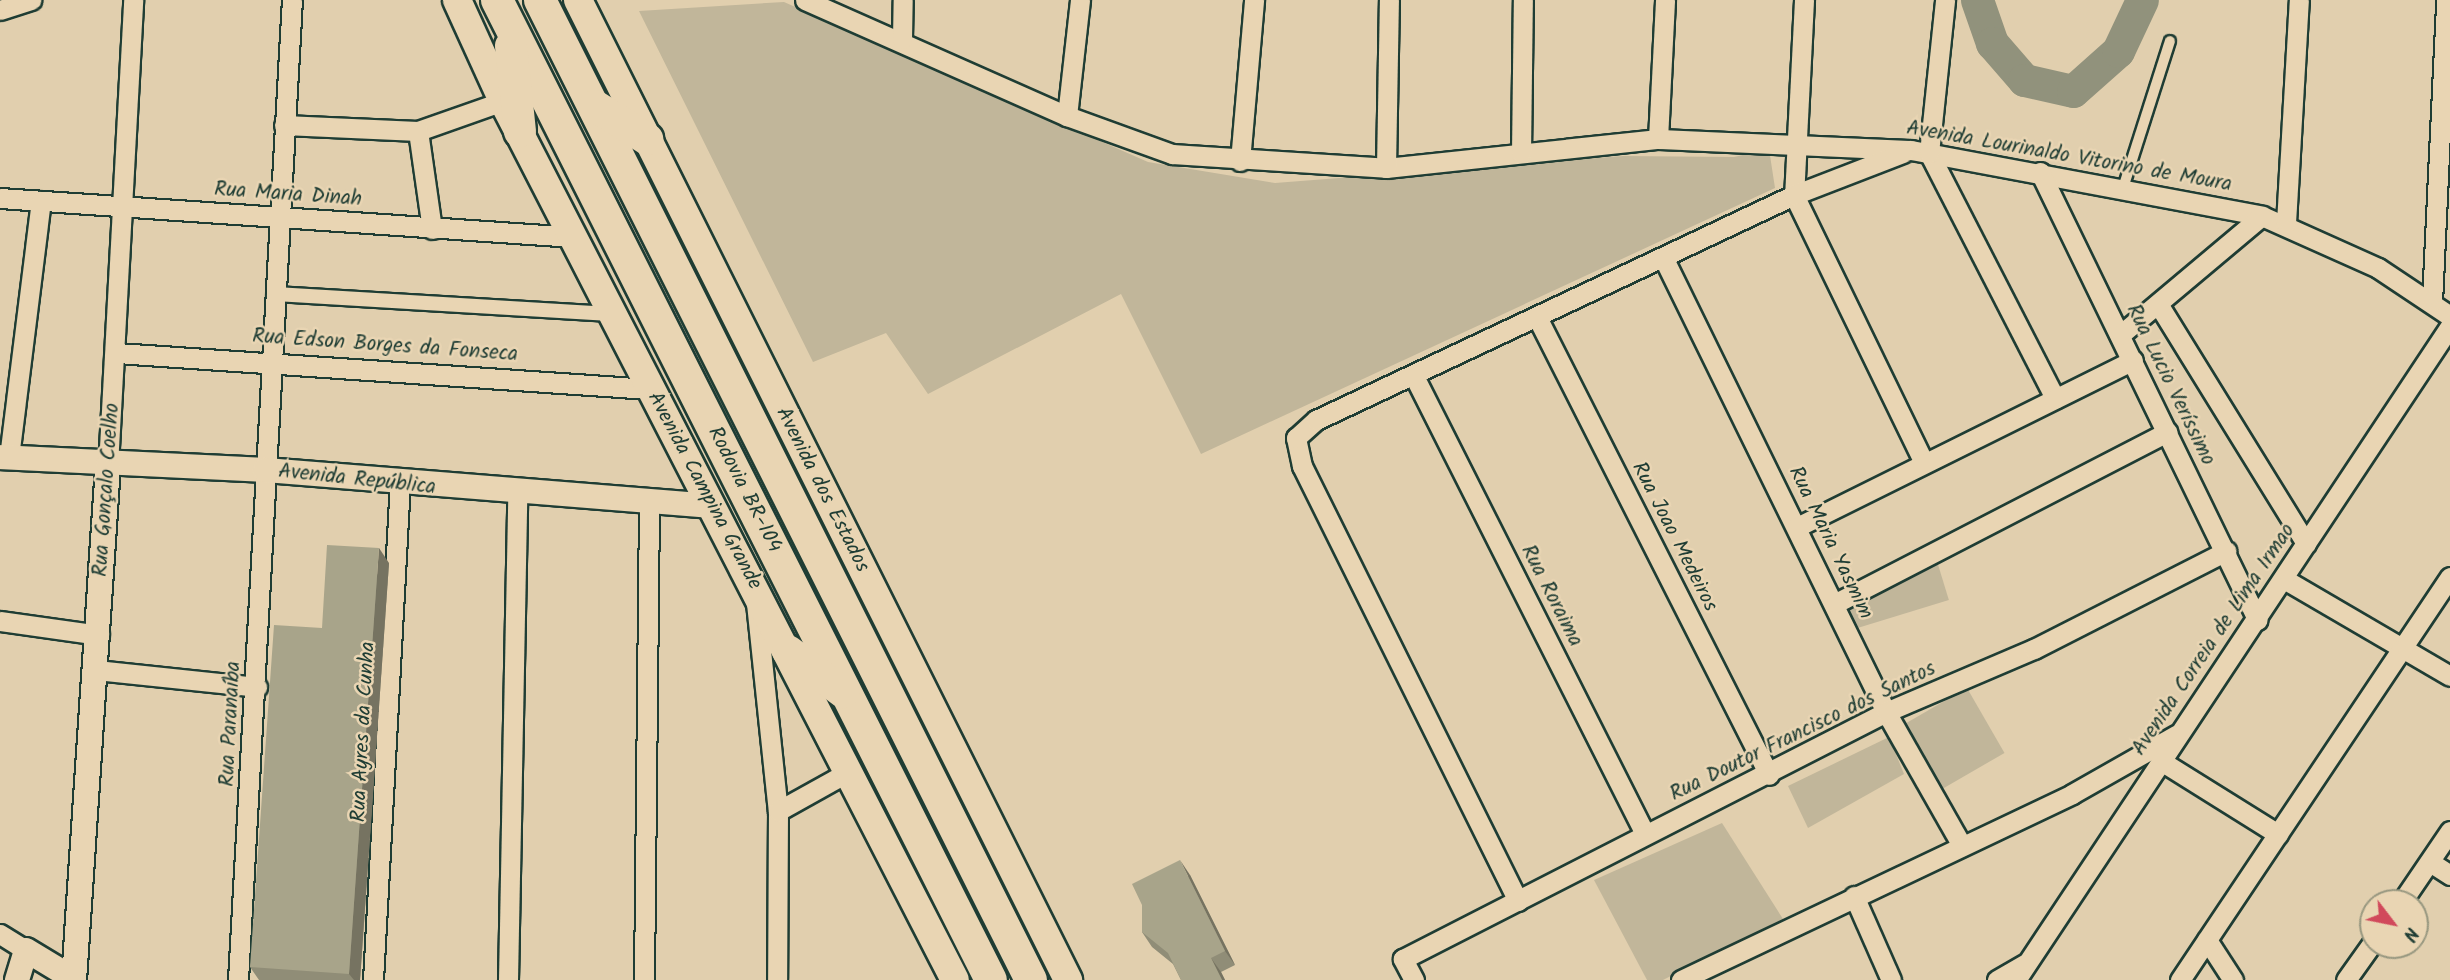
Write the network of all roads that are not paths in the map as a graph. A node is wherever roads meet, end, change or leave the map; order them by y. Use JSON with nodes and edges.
{"nodes":[{"id":1,"x":31,"y":0,"type":"edge"},
{"id":2,"x":133,"y":0,"type":"edge"},
{"id":3,"x":292,"y":0,"type":"edge"},
{"id":4,"x":457,"y":0,"type":"edge"},
{"id":5,"x":540,"y":0,"type":"edge"},
{"id":6,"x":578,"y":0,"type":"edge"},
{"id":7,"x":805,"y":0,"type":"edge"},
{"id":8,"x":903,"y":0,"type":"edge"},
{"id":9,"x":1080,"y":0,"type":"edge"},
{"id":10,"x":1254,"y":0,"type":"edge"},
{"id":11,"x":1388,"y":0,"type":"edge"},
{"id":12,"x":1523,"y":0,"type":"edge"},
{"id":13,"x":1665,"y":0,"type":"edge"},
{"id":14,"x":1804,"y":0,"type":"edge"},
{"id":15,"x":1945,"y":0,"type":"edge"},
{"id":16,"x":2299,"y":0,"type":"edge"},
{"id":17,"x":2446,"y":0,"type":"edge"},
{"id":18,"x":0,"y":10,"type":"edge"},
{"id":19,"x":502,"y":12,"type":"edge"},
{"id":20,"x":902,"y":39,"type":"junction"},
{"id":21,"x":2170,"y":41,"type":"dead end"},
{"id":22,"x":503,"y":101,"type":"junction"},
{"id":23,"x":593,"y":104,"type":"junction"},
{"id":24,"x":1067,"y":116,"type":"junction"},
{"id":25,"x":284,"y":125,"type":"junction"},
{"id":26,"x":418,"y":131,"type":"junction"},
{"id":27,"x":520,"y":132,"type":"junction"},
{"id":28,"x":647,"y":139,"type":"junction"},
{"id":29,"x":1658,"y":139,"type":"junction"},
{"id":30,"x":1792,"y":145,"type":"junction"},
{"id":31,"x":1920,"y":152,"type":"junction"},
{"id":32,"x":1521,"y":153,"type":"junction"},
{"id":33,"x":1240,"y":161,"type":"junction"},
{"id":34,"x":1386,"y":168,"type":"junction"},
{"id":35,"x":2040,"y":172,"type":"junction"},
{"id":36,"x":2124,"y":185,"type":"junction"},
{"id":37,"x":1794,"y":195,"type":"junction"},
{"id":38,"x":0,"y":198,"type":"edge"},
{"id":39,"x":41,"y":201,"type":"junction"},
{"id":40,"x":122,"y":206,"type":"junction"},
{"id":41,"x":2263,"y":216,"type":"junction"},
{"id":42,"x":279,"y":217,"type":"junction"},
{"id":43,"x":2286,"y":223,"type":"junction"},
{"id":44,"x":432,"y":229,"type":"junction"},
{"id":45,"x":573,"y":237,"type":"junction"},
{"id":46,"x":1663,"y":257,"type":"junction"},
{"id":47,"x":274,"y":294,"type":"junction"},
{"id":48,"x":2432,"y":302,"type":"junction"},
{"id":49,"x":2160,"y":307,"type":"junction"},
{"id":50,"x":611,"y":314,"type":"junction"},
{"id":51,"x":2450,"y":316,"type":"edge"},
{"id":52,"x":1538,"y":319,"type":"junction"},
{"id":53,"x":2450,"y":326,"type":"edge"},
{"id":54,"x":2120,"y":335,"type":"junction"},
{"id":55,"x":117,"y":353,"type":"junction"},
{"id":56,"x":271,"y":359,"type":"junction"},
{"id":57,"x":2133,"y":360,"type":"junction"},
{"id":58,"x":1415,"y":378,"type":"junction"},
{"id":59,"x":649,"y":389,"type":"junction"},
{"id":60,"x":2055,"y":398,"type":"junction"},
{"id":61,"x":2168,"y":432,"type":"junction"},
{"id":62,"x":5,"y":457,"type":"edge"},
{"id":63,"x":1924,"y":463,"type":"junction"},
{"id":64,"x":108,"y":466,"type":"junction"},
{"id":65,"x":265,"y":470,"type":"junction"},
{"id":66,"x":400,"y":486,"type":"junction"},
{"id":67,"x":517,"y":495,"type":"junction"},
{"id":68,"x":649,"y":506,"type":"junction"},
{"id":69,"x":713,"y":506,"type":"junction"},
{"id":70,"x":1797,"y":527,"type":"junction"},
{"id":71,"x":2306,"y":543,"type":"junction"},
{"id":72,"x":2226,"y":551,"type":"junction"},
{"id":73,"x":2450,"y":577,"type":"edge"},
{"id":74,"x":2284,"y":579,"type":"junction"},
{"id":75,"x":754,"y":585,"type":"junction"},
{"id":76,"x":1836,"y":603,"type":"junction"},
{"id":77,"x":2258,"y":620,"type":"junction"},
{"id":78,"x":0,"y":621,"type":"edge"},
{"id":79,"x":99,"y":635,"type":"junction"},
{"id":80,"x":2403,"y":646,"type":"junction"},
{"id":81,"x":788,"y":651,"type":"junction"},
{"id":82,"x":96,"y":670,"type":"junction"},
{"id":83,"x":2450,"y":676,"type":"edge"},
{"id":84,"x":257,"y":687,"type":"junction"},
{"id":85,"x":849,"y":696,"type":"junction"},
{"id":86,"x":1886,"y":712,"type":"junction"},
{"id":87,"x":2179,"y":733,"type":"junction"},
{"id":88,"x":2161,"y":761,"type":"junction"},
{"id":89,"x":850,"y":771,"type":"junction"},
{"id":90,"x":1769,"y":775,"type":"junction"},
{"id":91,"x":778,"y":811,"type":"junction"},
{"id":92,"x":2450,"y":831,"type":"edge"},
{"id":93,"x":1645,"y":834,"type":"junction"},
{"id":94,"x":2278,"y":834,"type":"junction"},
{"id":95,"x":1962,"y":846,"type":"junction"},
{"id":96,"x":2430,"y":862,"type":"junction"},
{"id":97,"x":2450,"y":875,"type":"edge"},
{"id":98,"x":2411,"y":889,"type":"edge"},
{"id":99,"x":1854,"y":896,"type":"junction"},
{"id":100,"x":1518,"y":901,"type":"junction"},
{"id":101,"x":0,"y":934,"type":"edge"},
{"id":102,"x":2207,"y":940,"type":"junction"},
{"id":103,"x":26,"y":950,"type":"junction"},
{"id":104,"x":2361,"y":959,"type":"edge"},
{"id":105,"x":2029,"y":961,"type":"junction"},
{"id":106,"x":17,"y":980,"type":"edge"},
{"id":107,"x":78,"y":980,"type":"edge"},
{"id":108,"x":238,"y":980,"type":"edge"},
{"id":109,"x":373,"y":980,"type":"edge"},
{"id":110,"x":508,"y":980,"type":"edge"},
{"id":111,"x":644,"y":980,"type":"edge"},
{"id":112,"x":777,"y":980,"type":"edge"},
{"id":113,"x":955,"y":980,"type":"edge"},
{"id":114,"x":991,"y":980,"type":"edge"},
{"id":115,"x":1031,"y":980,"type":"edge"},
{"id":116,"x":1068,"y":980,"type":"edge"},
{"id":117,"x":1414,"y":980,"type":"edge"},
{"id":118,"x":1681,"y":980,"type":"edge"},
{"id":119,"x":1891,"y":980,"type":"edge"},
{"id":120,"x":1997,"y":980,"type":"edge"},
{"id":121,"x":2016,"y":980,"type":"edge"},
{"id":122,"x":2180,"y":980,"type":"edge"},
{"id":123,"x":2233,"y":980,"type":"edge"},
{"id":124,"x":2346,"y":980,"type":"edge"}],
"edges":[{"from":1,"to":18,"type":"street"},
{"from":2,"to":40,"type":"street","name":"Rua Gonçalo Coelho"},
{"from":3,"to":25,"type":"street","name":"Rua Paranaíba"},
{"from":4,"to":22,"type":"main road","name":"Avenida Campina Grande"},
{"from":5,"to":23,"type":"highway","name":"Rodovia BR-104"},
{"from":6,"to":28,"type":"main road","name":"Avenida dos Estados"},
{"from":7,"to":20,"type":"street","name":"Avenida Lourinaldo Vitorino de Moura"},
{"from":8,"to":20,"type":"street"},
{"from":9,"to":24,"type":"street"},
{"from":10,"to":33,"type":"street"},
{"from":11,"to":34,"type":"street"},
{"from":12,"to":32,"type":"street"},
{"from":13,"to":29,"type":"street"},
{"from":14,"to":30,"type":"street"},
{"from":15,"to":31,"type":"street"},
{"from":16,"to":43,"type":"street"},
{"from":17,"to":48,"type":"street"},
{"from":19,"to":27,"type":"highway"},
{"from":19,"to":85,"type":"highway","name":"Rodovia BR-104"},
{"from":20,"to":24,"type":"street","name":"Avenida Lourinaldo Vitorino de Moura"},
{"from":21,"to":36,"type":"lane"},
{"from":22,"to":26,"type":"street"},
{"from":22,"to":27,"type":"main road","name":"Avenida Campina Grande"},
{"from":23,"to":28,"type":"highway"},
{"from":23,"to":115,"type":"highway","name":"Rodovia BR-104"},
{"from":24,"to":33,"type":"street","name":"Avenida Lourinaldo Vitorino de Moura"},
{"from":25,"to":26,"type":"street"},
{"from":25,"to":42,"type":"street","name":"Rua Paranaíba"},
{"from":26,"to":44,"type":"street"},
{"from":27,"to":45,"type":"main road","name":"Avenida Campina Grande"},
{"from":28,"to":116,"type":"main road","name":"Avenida dos Estados"},
{"from":29,"to":30,"type":"street","name":"Avenida Lourinaldo Vitorino de Moura"},
{"from":29,"to":32,"type":"street","name":"Avenida Lourinaldo Vitorino de Moura"},
{"from":30,"to":31,"type":"street","name":"Avenida Lourinaldo Vitorino de Moura"},
{"from":30,"to":37,"type":"street"},
{"from":31,"to":35,"type":"street","name":"Avenida Lourinaldo Vitorino de Moura"},
{"from":31,"to":37,"type":"street"},
{"from":31,"to":60,"type":"street"},
{"from":32,"to":34,"type":"street","name":"Avenida Lourinaldo Vitorino de Moura"},
{"from":33,"to":34,"type":"street","name":"Avenida Lourinaldo Vitorino de Moura"},
{"from":35,"to":36,"type":"street","name":"Avenida Lourinaldo Vitorino de Moura"},
{"from":35,"to":54,"type":"street","name":"Rua Lucio Veríssimo"},
{"from":36,"to":41,"type":"street","name":"Avenida Lourinaldo Vitorino de Moura"},
{"from":37,"to":46,"type":"street"},
{"from":37,"to":63,"type":"street"},
{"from":38,"to":39,"type":"street","name":"Rua Maria Dinah"},
{"from":39,"to":40,"type":"street","name":"Rua Maria Dinah"},
{"from":39,"to":62,"type":"street"},
{"from":40,"to":42,"type":"street","name":"Rua Maria Dinah"},
{"from":40,"to":55,"type":"street","name":"Rua Gonçalo Coelho"},
{"from":41,"to":43,"type":"street","name":"Avenida Lourinaldo Vitorino de Moura"},
{"from":41,"to":49,"type":"street"},
{"from":42,"to":44,"type":"street","name":"Rua Maria Dinah"},
{"from":42,"to":47,"type":"street","name":"Rua Paranaíba"},
{"from":43,"to":48,"type":"street","name":"Avenida Lourinaldo Vitorino de Moura"},
{"from":44,"to":45,"type":"street","name":"Rua Maria Dinah"},
{"from":45,"to":50,"type":"main road","name":"Avenida Campina Grande"},
{"from":46,"to":52,"type":"street"},
{"from":46,"to":70,"type":"street","name":"Rua Maria Yasmim"},
{"from":47,"to":50,"type":"street"},
{"from":47,"to":56,"type":"street","name":"Rua Paranaíba"},
{"from":48,"to":51,"type":"street","name":"Avenida Lourinaldo Vitorino de Moura"},
{"from":49,"to":54,"type":"street"},
{"from":49,"to":71,"type":"street"},
{"from":50,"to":59,"type":"main road","name":"Avenida Campina Grande"},
{"from":52,"to":58,"type":"street"},
{"from":52,"to":90,"type":"street","name":"Rua Joao Medeiros"},
{"from":53,"to":71,"type":"street","name":"Avenida Correia de Lima Irmao"},
{"from":54,"to":57,"type":"street","name":"Rua Lucio Veríssimo"},
{"from":55,"to":56,"type":"street","name":"Rua Edson Borges da Fonseca"},
{"from":55,"to":64,"type":"street","name":"Rua Gonçalo Coelho"},
{"from":56,"to":59,"type":"street","name":"Rua Edson Borges da Fonseca"},
{"from":56,"to":65,"type":"street","name":"Rua Paranaíba"},
{"from":57,"to":60,"type":"street"},
{"from":57,"to":61,"type":"street","name":"Rua Lucio Veríssimo"},
{"from":58,"to":93,"type":"street","name":"Rua Roraima"},
{"from":58,"to":100,"type":"street"},
{"from":59,"to":69,"type":"main road","name":"Avenida Campina Grande"},
{"from":60,"to":63,"type":"street"},
{"from":61,"to":72,"type":"street","name":"Rua Lucio Veríssimo"},
{"from":61,"to":76,"type":"street"},
{"from":62,"to":64,"type":"street","name":"Avenida República"},
{"from":63,"to":70,"type":"street"},
{"from":64,"to":65,"type":"street","name":"Avenida República"},
{"from":64,"to":79,"type":"street","name":"Rua Gonçalo Coelho"},
{"from":65,"to":66,"type":"street","name":"Avenida República"},
{"from":65,"to":84,"type":"street","name":"Rua Paranaíba"},
{"from":66,"to":67,"type":"street","name":"Avenida República"},
{"from":66,"to":109,"type":"street","name":"Rua Ayres da Cunha"},
{"from":67,"to":68,"type":"street","name":"Avenida República"},
{"from":67,"to":110,"type":"street"},
{"from":68,"to":69,"type":"street","name":"Avenida República"},
{"from":68,"to":111,"type":"street"},
{"from":69,"to":75,"type":"main road","name":"Avenida Campina Grande"},
{"from":70,"to":76,"type":"street","name":"Rua Maria Yasmim"},
{"from":71,"to":74,"type":"street","name":"Avenida Correia de Lima Irmao"},
{"from":72,"to":77,"type":"street","name":"Rua Lucio Veríssimo"},
{"from":72,"to":86,"type":"street","name":"Rua Doutor Francisco dos Santos"},
{"from":73,"to":80,"type":"street"},
{"from":74,"to":77,"type":"street","name":"Avenida Correia de Lima Irmao"},
{"from":74,"to":80,"type":"street"},
{"from":75,"to":81,"type":"main road","name":"Avenida Campina Grande"},
{"from":75,"to":91,"type":"street"},
{"from":76,"to":86,"type":"street","name":"Rua Maria Yasmim"},
{"from":77,"to":87,"type":"street","name":"Avenida Correia de Lima Irmao"},
{"from":78,"to":79,"type":"street"},
{"from":79,"to":82,"type":"street","name":"Rua Gonçalo Coelho"},
{"from":80,"to":83,"type":"street"},
{"from":80,"to":94,"type":"street"},
{"from":81,"to":85,"type":"highway"},
{"from":81,"to":89,"type":"main road","name":"Avenida Campina Grande"},
{"from":82,"to":84,"type":"street"},
{"from":82,"to":107,"type":"street","name":"Rua Gonçalo Coelho"},
{"from":84,"to":108,"type":"street","name":"Rua Paranaíba"},
{"from":85,"to":114,"type":"highway","name":"Rodovia BR-104"},
{"from":86,"to":90,"type":"street","name":"Rua Doutor Francisco dos Santos"},
{"from":86,"to":95,"type":"street","name":"Rua Maria Yasmim"},
{"from":87,"to":88,"type":"street","name":"Avenida Correia de Lima Irmao"},
{"from":87,"to":95,"type":"street"},
{"from":88,"to":94,"type":"street"},
{"from":88,"to":105,"type":"street","name":"Avenida Correia de Lima Irmao"},
{"from":89,"to":91,"type":"street"},
{"from":89,"to":113,"type":"main road","name":"Avenida Campina Grande"},
{"from":90,"to":93,"type":"street","name":"Rua Doutor Francisco dos Santos"},
{"from":91,"to":112,"type":"street"},
{"from":92,"to":96,"type":"street"},
{"from":93,"to":100,"type":"street","name":"Rua Doutor Francisco dos Santos"},
{"from":94,"to":102,"type":"street"},
{"from":95,"to":99,"type":"street"},
{"from":96,"to":97,"type":"street"},
{"from":96,"to":98,"type":"street"},
{"from":99,"to":118,"type":"street"},
{"from":99,"to":119,"type":"street"},
{"from":100,"to":117,"type":"street","name":"Rua Doutor Francisco dos Santos"},
{"from":101,"to":103,"type":"street"},
{"from":102,"to":122,"type":"street"},
{"from":102,"to":123,"type":"street"},
{"from":103,"to":106,"type":"street"},
{"from":103,"to":107,"type":"street"},
{"from":104,"to":124,"type":"street"},
{"from":105,"to":120,"type":"street"},
{"from":105,"to":121,"type":"street","name":"Avenida Correia de Lima Irmao"}]}
